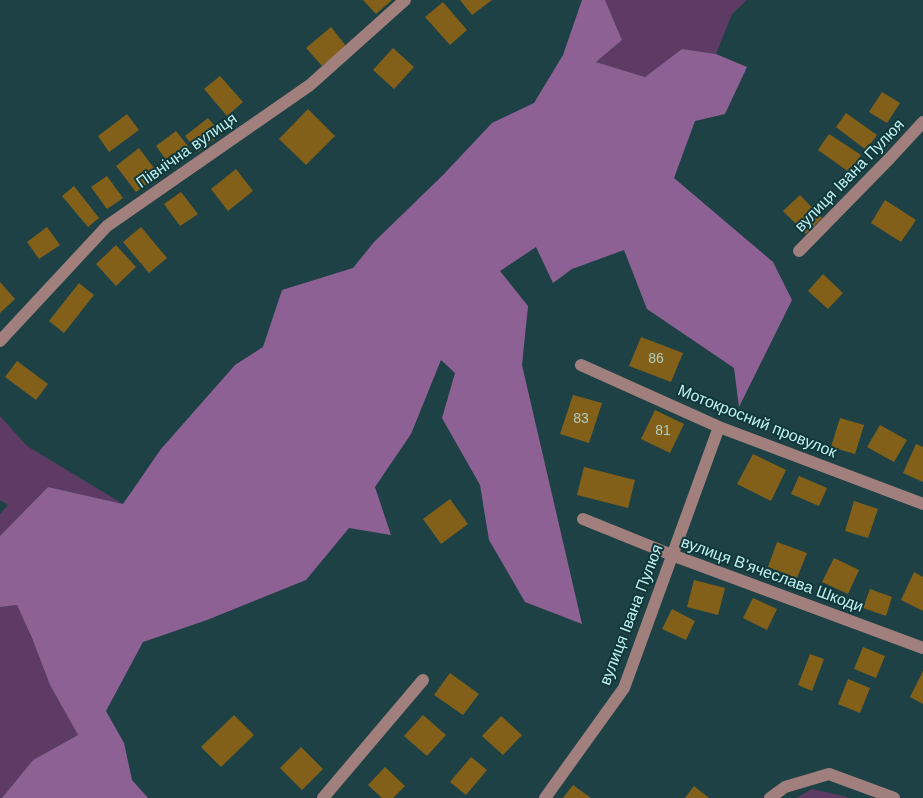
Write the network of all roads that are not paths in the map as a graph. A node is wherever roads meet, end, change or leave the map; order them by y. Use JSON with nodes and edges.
{"nodes":[{"id":1,"x":405,"y":0,"type":"edge"},
{"id":2,"x":923,"y":122,"type":"edge"},
{"id":3,"x":799,"y":252,"type":"dead end"},
{"id":4,"x":0,"y":341,"type":"edge"},
{"id":5,"x":581,"y":365,"type":"dead end"},
{"id":6,"x":718,"y":427,"type":"junction"},
{"id":7,"x":923,"y":504,"type":"edge"},
{"id":8,"x":582,"y":519,"type":"dead end"},
{"id":9,"x":672,"y":555,"type":"junction"},
{"id":10,"x":923,"y":648,"type":"edge"},
{"id":11,"x":423,"y":680,"type":"dead end"},
{"id":12,"x":323,"y":798,"type":"edge"},
{"id":13,"x":545,"y":798,"type":"edge"},
{"id":14,"x":770,"y":798,"type":"edge"},
{"id":15,"x":894,"y":798,"type":"edge"}],
"edges":[{"from":1,"to":4,"type":"street","name":"Північна вулиця"},
{"from":2,"to":3,"type":"street","name":"вулиця Івана Пулюя"},
{"from":5,"to":6,"type":"street","name":"Мотокросний провулок"},
{"from":6,"to":7,"type":"street","name":"Мотокросний провулок"},
{"from":6,"to":9,"type":"street","name":"вулиця Івана Пулюя"},
{"from":8,"to":9,"type":"street","name":"вулиця В'ячеслава Шкоди"},
{"from":9,"to":10,"type":"street","name":"вулиця В'ячеслава Шкоди"},
{"from":9,"to":13,"type":"street","name":"вулиця Івана Пулюя"},
{"from":11,"to":12,"type":"street"},
{"from":14,"to":15,"type":"street"}]}
